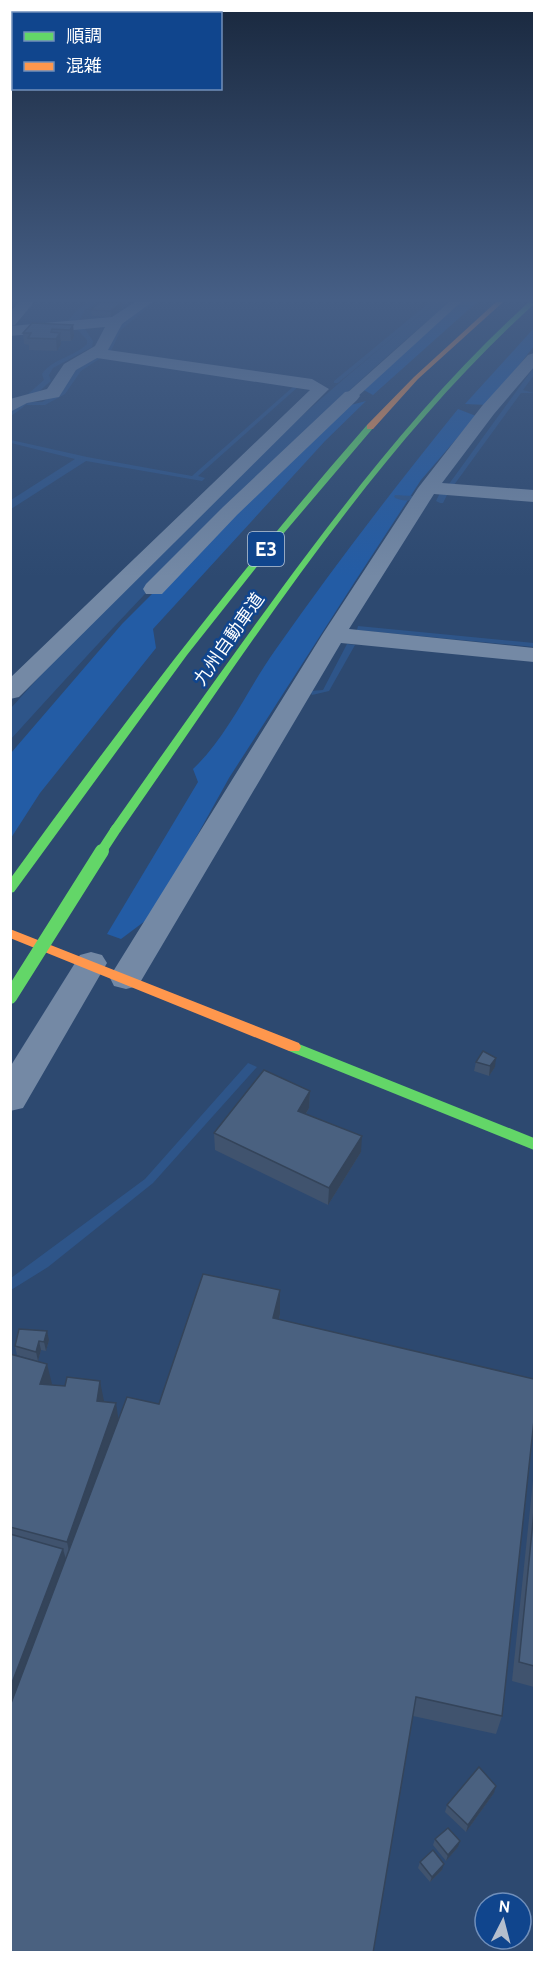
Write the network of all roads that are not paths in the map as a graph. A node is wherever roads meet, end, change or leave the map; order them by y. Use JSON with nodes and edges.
{"nodes":[{"id":1,"x":50,"y":394,"type":"edge"},
{"id":2,"x":316,"y":394,"type":"edge"},
{"id":3,"x":354,"y":394,"type":"edge"},
{"id":4,"x":402,"y":394,"type":"edge"},
{"id":5,"x":441,"y":394,"type":"edge"},
{"id":6,"x":503,"y":394,"type":"edge"},
{"id":7,"x":351,"y":396,"type":"joint"},
{"id":8,"x":14,"y":401,"type":"edge"},
{"id":9,"x":428,"y":488,"type":"junction"},
{"id":10,"x":534,"y":496,"type":"edge"},
{"id":11,"x":154,"y":589,"type":"dead end"},
{"id":12,"x":334,"y":635,"type":"junction"},
{"id":13,"x":534,"y":655,"type":"edge"},
{"id":14,"x":10,"y":692,"type":"edge"},
{"id":15,"x":10,"y":889,"type":"edge"},
{"id":16,"x":10,"y":933,"type":"edge"},
{"id":17,"x":91,"y":963,"type":"junction"},
{"id":18,"x":126,"y":978,"type":"junction"},
{"id":19,"x":10,"y":996,"type":"edge"},
{"id":20,"x":10,"y":1098,"type":"edge"},
{"id":21,"x":534,"y":1144,"type":"edge"}],
"edges":[{"from":1,"to":8,"type":"street"},
{"from":2,"to":14,"type":"street"},
{"from":3,"to":7,"type":"lane"},
{"from":4,"to":15,"type":"main road","name":"九州自動車道","number":"E3"},
{"from":5,"to":19,"type":"main road","name":"九州自動車道","number":"E3","bridge":true},
{"from":6,"to":9,"type":"street"},
{"from":7,"to":11,"type":"street"},
{"from":9,"to":10,"type":"street"},
{"from":9,"to":12,"type":"street"},
{"from":12,"to":13,"type":"street"},
{"from":12,"to":18,"type":"street"},
{"from":16,"to":17,"type":"main road"},
{"from":17,"to":18,"type":"main road"},
{"from":17,"to":20,"type":"street"},
{"from":18,"to":21,"type":"main road"}]}
